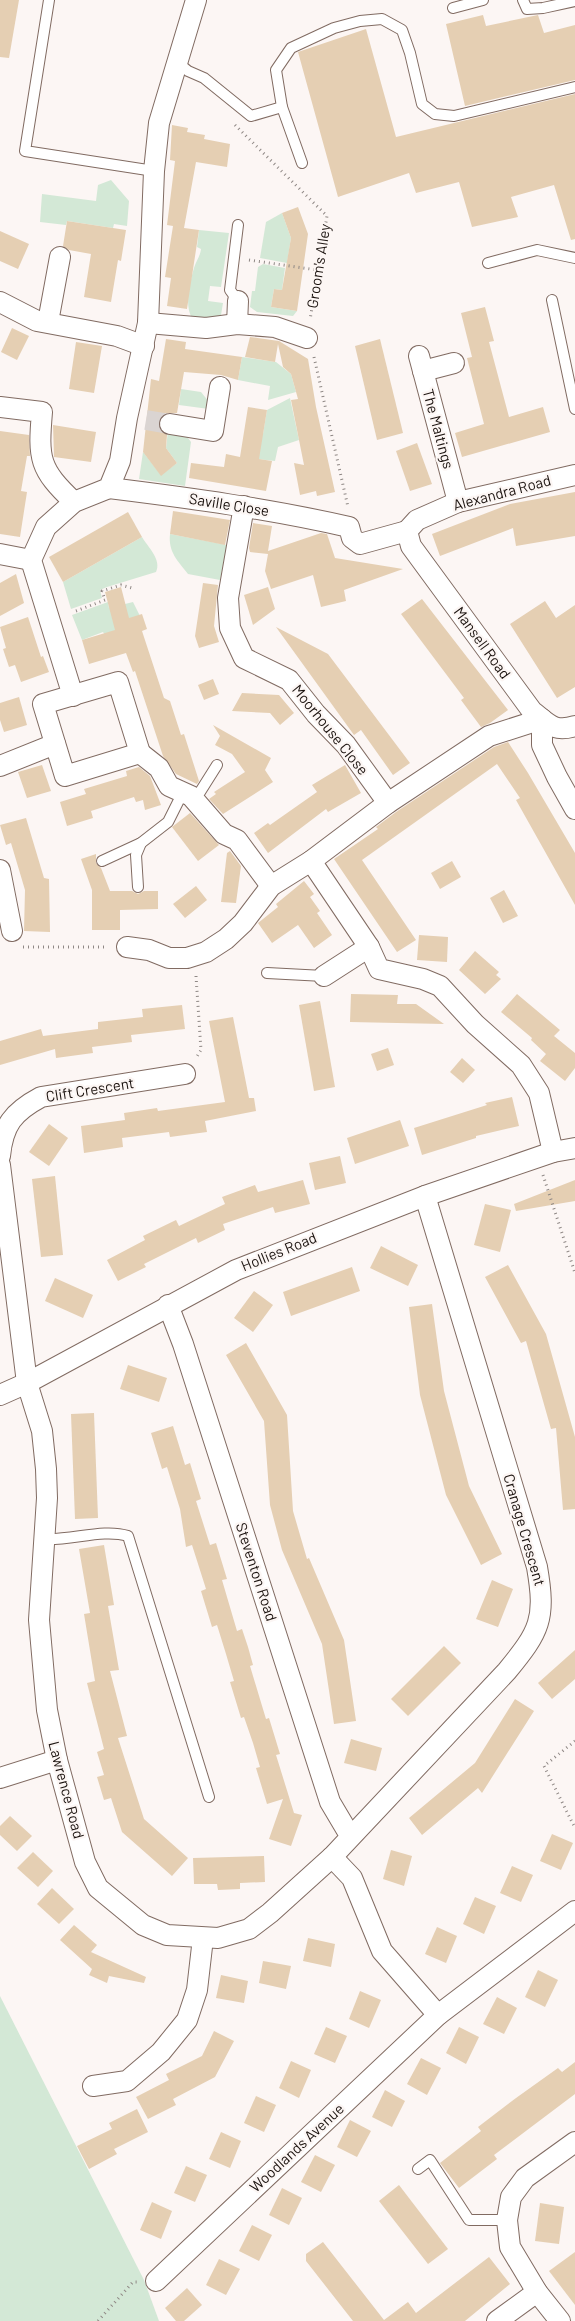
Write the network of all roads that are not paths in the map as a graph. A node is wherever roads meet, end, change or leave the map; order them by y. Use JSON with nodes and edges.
{"nodes":[{"id":1,"x":49,"y":0,"type":"edge"},
{"id":2,"x":483,"y":0,"type":"edge"},
{"id":3,"x":523,"y":0,"type":"edge"},
{"id":4,"x":575,"y":1,"type":"edge"},
{"id":5,"x":191,"y":5,"type":"edge"},
{"id":6,"x":453,"y":8,"type":"dead end"},
{"id":7,"x":177,"y":62,"type":"junction"},
{"id":8,"x":575,"y":87,"type":"edge"},
{"id":9,"x":282,"y":107,"type":"junction"},
{"id":10,"x":302,"y":163,"type":"dead end"},
{"id":11,"x":154,"y":171,"type":"junction"},
{"id":12,"x":238,"y":225,"type":"dead end"},
{"id":13,"x":60,"y":257,"type":"dead end"},
{"id":14,"x":575,"y":258,"type":"edge"},
{"id":15,"x":488,"y":263,"type":"dead end"},
{"id":16,"x":552,"y":300,"type":"dead end"},
{"id":17,"x":238,"y":301,"type":"joint"},
{"id":18,"x":0,"y":302,"type":"edge"},
{"id":19,"x":43,"y":321,"type":"junction"},
{"id":20,"x":148,"y":324,"type":"junction"},
{"id":21,"x":236,"y":324,"type":"junction"},
{"id":22,"x":307,"y":338,"type":"road end"},
{"id":23,"x":144,"y":346,"type":"junction"},
{"id":24,"x":454,"y":363,"type":"dead end"},
{"id":25,"x":570,"y":365,"type":"edge"},
{"id":26,"x":220,"y":387,"type":"dead end"},
{"id":27,"x":0,"y":407,"type":"edge"},
{"id":28,"x":575,"y":409,"type":"edge"},
{"id":29,"x":170,"y":424,"type":"tunnel mouth"},
{"id":30,"x":575,"y":475,"type":"edge"},
{"id":31,"x":109,"y":488,"type":"junction"},
{"id":32,"x":74,"y":502,"type":"junction"},
{"id":33,"x":458,"y":502,"type":"junction"},
{"id":34,"x":244,"y":506,"type":"junction"},
{"id":35,"x":407,"y":532,"type":"junction"},
{"id":36,"x":0,"y":554,"type":"edge"},
{"id":37,"x":31,"y":560,"type":"junction"},
{"id":38,"x":73,"y":696,"type":"junction"},
{"id":39,"x":546,"y":723,"type":"junction"},
{"id":40,"x":575,"y":726,"type":"edge"},
{"id":41,"x":55,"y":744,"type":"junction"},
{"id":42,"x":140,"y":753,"type":"junction"},
{"id":43,"x":217,"y":765,"type":"dead end"},
{"id":44,"x":0,"y":766,"type":"edge"},
{"id":45,"x":188,"y":796,"type":"junction"},
{"id":46,"x":388,"y":802,"type":"junction"},
{"id":47,"x":575,"y":809,"type":"edge"},
{"id":48,"x":141,"y":843,"type":"junction"},
{"id":49,"x":102,"y":861,"type":"dead end"},
{"id":50,"x":310,"y":861,"type":"junction"},
{"id":51,"x":0,"y":870,"type":"edge"},
{"id":52,"x":271,"y":886,"type":"junction"},
{"id":53,"x":138,"y":887,"type":"dead end"},
{"id":54,"x":16,"y":939,"type":"road end"},
{"id":55,"x":127,"y":947,"type":"road end"},
{"id":56,"x":369,"y":947,"type":"junction"},
{"id":57,"x":267,"y":973,"type":"dead end"},
{"id":58,"x":324,"y":976,"type":"joint"},
{"id":59,"x":185,"y":1074,"type":"road end"},
{"id":60,"x":575,"y":1148,"type":"edge"},
{"id":61,"x":545,"y":1155,"type":"junction"},
{"id":62,"x":0,"y":1156,"type":"edge"},
{"id":63,"x":0,"y":1165,"type":"edge"},
{"id":64,"x":425,"y":1196,"type":"junction"},
{"id":65,"x":168,"y":1305,"type":"junction"},
{"id":66,"x":27,"y":1383,"type":"junction"},
{"id":67,"x":0,"y":1395,"type":"edge"},
{"id":68,"x":44,"y":1539,"type":"junction"},
{"id":69,"x":57,"y":1760,"type":"junction"},
{"id":70,"x":0,"y":1778,"type":"edge"},
{"id":71,"x":209,"y":1797,"type":"dead end"},
{"id":72,"x":352,"y":1834,"type":"junction"},
{"id":73,"x":332,"y":1857,"type":"junction"},
{"id":74,"x":575,"y":1911,"type":"edge"},
{"id":75,"x":202,"y":1938,"type":"junction"},
{"id":76,"x":438,"y":2015,"type":"junction"},
{"id":77,"x":93,"y":2086,"type":"dead end"},
{"id":78,"x":575,"y":2142,"type":"edge"},
{"id":79,"x":418,"y":2169,"type":"dead end"},
{"id":80,"x":507,"y":2220,"type":"junction"},
{"id":81,"x":156,"y":2282,"type":"road end"},
{"id":82,"x":537,"y":2292,"type":"junction"},
{"id":83,"x":497,"y":2321,"type":"edge"},
{"id":84,"x":560,"y":2321,"type":"edge"}],
"edges":[{"from":1,"to":11,"type":"lane"},
{"from":2,"to":6,"type":"lane"},
{"from":3,"to":4,"type":"lane"},
{"from":5,"to":7,"type":"street"},
{"from":7,"to":9,"type":"lane"},
{"from":7,"to":11,"type":"street"},
{"from":8,"to":9,"type":"lane"},
{"from":9,"to":10,"type":"lane"},
{"from":11,"to":20,"type":"street"},
{"from":12,"to":17,"type":"lane"},
{"from":13,"to":19,"type":"street"},
{"from":14,"to":15,"type":"lane"},
{"from":16,"to":25,"type":"lane"},
{"from":17,"to":21,"type":"street"},
{"from":18,"to":19,"type":"street"},
{"from":19,"to":23,"type":"street"},
{"from":20,"to":21,"type":"street"},
{"from":20,"to":23,"type":"street"},
{"from":21,"to":22,"type":"street"},
{"from":23,"to":31,"type":"street"},
{"from":24,"to":33,"type":"street","name":"The Maltings"},
{"from":25,"to":28,"type":"lane"},
{"from":26,"to":29,"type":"street"},
{"from":27,"to":32,"type":"street"},
{"from":30,"to":33,"type":"street","name":"Alexandra Road"},
{"from":31,"to":32,"type":"street","name":"Saville Close"},
{"from":31,"to":34,"type":"street","name":"Saville Close"},
{"from":32,"to":37,"type":"street","name":"Saville Close"},
{"from":33,"to":35,"type":"street","name":"Alexandra Road"},
{"from":34,"to":35,"type":"street","name":"Saville Close"},
{"from":34,"to":46,"type":"street","name":"Moorhouse Close"},
{"from":35,"to":39,"type":"street","name":"Mansell Road"},
{"from":36,"to":37,"type":"street"},
{"from":37,"to":38,"type":"street"},
{"from":38,"to":41,"type":"street"},
{"from":38,"to":42,"type":"street"},
{"from":39,"to":40,"type":"street"},
{"from":39,"to":46,"type":"street"},
{"from":39,"to":47,"type":"street"},
{"from":41,"to":42,"type":"street"},
{"from":41,"to":44,"type":"street"},
{"from":42,"to":45,"type":"street"},
{"from":43,"to":45,"type":"lane"},
{"from":45,"to":48,"type":"lane"},
{"from":45,"to":52,"type":"street"},
{"from":46,"to":50,"type":"street"},
{"from":48,"to":49,"type":"lane"},
{"from":48,"to":53,"type":"lane"},
{"from":50,"to":52,"type":"street"},
{"from":50,"to":56,"type":"street"},
{"from":51,"to":54,"type":"street"},
{"from":52,"to":55,"type":"street"},
{"from":56,"to":58,"type":"street"},
{"from":56,"to":61,"type":"street"},
{"from":57,"to":58,"type":"lane"},
{"from":59,"to":62,"type":"street","name":"Clift Crescent"},
{"from":60,"to":61,"type":"street","name":"Hollies Road"},
{"from":61,"to":64,"type":"street","name":"Hollies Road"},
{"from":63,"to":66,"type":"street"},
{"from":64,"to":65,"type":"street","name":"Hollies Road"},
{"from":64,"to":72,"type":"street","name":"Cranage Crescent"},
{"from":65,"to":66,"type":"street","name":"Hollies Road"},
{"from":65,"to":72,"type":"street","name":"Steventon Road"},
{"from":66,"to":67,"type":"street","name":"Hollies Road"},
{"from":66,"to":68,"type":"street","name":"Lawrence Road"},
{"from":68,"to":69,"type":"street","name":"Lawrence Road"},
{"from":68,"to":71,"type":"lane"},
{"from":69,"to":70,"type":"street"},
{"from":69,"to":75,"type":"street","name":"Lawrence Road"},
{"from":72,"to":73,"type":"street","name":"Lawrence Road"},
{"from":73,"to":75,"type":"street","name":"Lawrence Road"},
{"from":73,"to":76,"type":"street"},
{"from":74,"to":76,"type":"street","name":"Woodlands Avenue"},
{"from":75,"to":77,"type":"street"},
{"from":76,"to":81,"type":"street","name":"Woodlands Avenue"},
{"from":78,"to":80,"type":"street"},
{"from":79,"to":80,"type":"lane"},
{"from":80,"to":82,"type":"street"},
{"from":82,"to":83,"type":"street"},
{"from":82,"to":84,"type":"street"}]}
